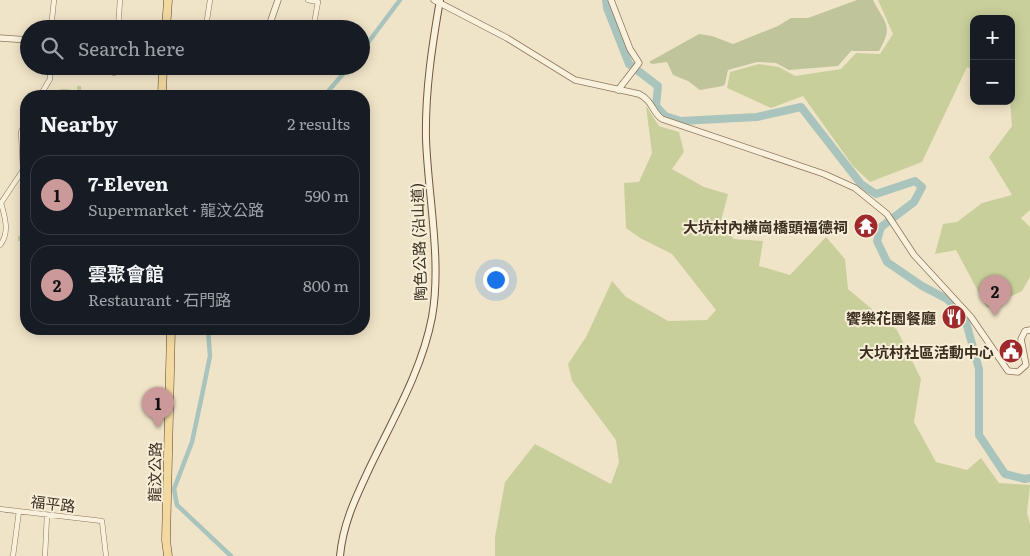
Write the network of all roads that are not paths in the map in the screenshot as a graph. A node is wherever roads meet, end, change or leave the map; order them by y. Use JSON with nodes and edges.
{"nodes":[{"id":1,"x":54,"y":0,"type":"edge"},
{"id":2,"x":120,"y":0,"type":"edge"},
{"id":3,"x":168,"y":0,"type":"edge"},
{"id":4,"x":210,"y":0,"type":"edge"},
{"id":5,"x":278,"y":0,"type":"edge"},
{"id":6,"x":308,"y":0,"type":"edge"},
{"id":7,"x":610,"y":0,"type":"edge"},
{"id":8,"x":438,"y":1,"type":"edge"},
{"id":9,"x":52,"y":20,"type":"edge"},
{"id":10,"x":119,"y":20,"type":"edge"},
{"id":11,"x":167,"y":20,"type":"edge"},
{"id":12,"x":207,"y":20,"type":"edge"},
{"id":13,"x":271,"y":20,"type":"edge"},
{"id":14,"x":315,"y":20,"type":"edge"},
{"id":15,"x":0,"y":38,"type":"edge"},
{"id":16,"x":20,"y":39,"type":"edge"},
{"id":17,"x":50,"y":75,"type":"edge"},
{"id":18,"x":162,"y":75,"type":"edge"},
{"id":19,"x":44,"y":90,"type":"edge"},
{"id":20,"x":162,"y":90,"type":"edge"},
{"id":21,"x":618,"y":90,"type":"junction"},
{"id":22,"x":20,"y":175,"type":"edge"},
{"id":23,"x":0,"y":245,"type":"edge"},
{"id":24,"x":1030,"y":330,"type":"edge"},
{"id":25,"x":171,"y":335,"type":"edge"},
{"id":26,"x":0,"y":509,"type":"edge"},
{"id":27,"x":19,"y":511,"type":"junction"},
{"id":28,"x":47,"y":515,"type":"junction"},
{"id":29,"x":13,"y":556,"type":"edge"},
{"id":30,"x":45,"y":556,"type":"edge"},
{"id":31,"x":106,"y":556,"type":"edge"},
{"id":32,"x":168,"y":556,"type":"edge"},
{"id":33,"x":340,"y":556,"type":"edge"}],
"edges":[{"from":1,"to":9,"type":"street"},
{"from":2,"to":10,"type":"street"},
{"from":3,"to":11,"type":"main road"},
{"from":4,"to":12,"type":"street"},
{"from":5,"to":13,"type":"street"},
{"from":6,"to":14,"type":"street"},
{"from":7,"to":21,"type":"street"},
{"from":8,"to":21,"type":"street"},
{"from":8,"to":33,"type":"main road","name":"陶色公路 (沿山道)"},
{"from":15,"to":16,"type":"street"},
{"from":17,"to":19,"type":"street"},
{"from":18,"to":20,"type":"main road"},
{"from":21,"to":24,"type":"street"},
{"from":22,"to":23,"type":"street"},
{"from":25,"to":32,"type":"main road","name":"龍汶公路"},
{"from":26,"to":27,"type":"street","name":"福平路"},
{"from":27,"to":28,"type":"street","name":"福平路"},
{"from":27,"to":29,"type":"street"},
{"from":28,"to":30,"type":"street"},
{"from":28,"to":31,"type":"street","name":"福平路"}]}
